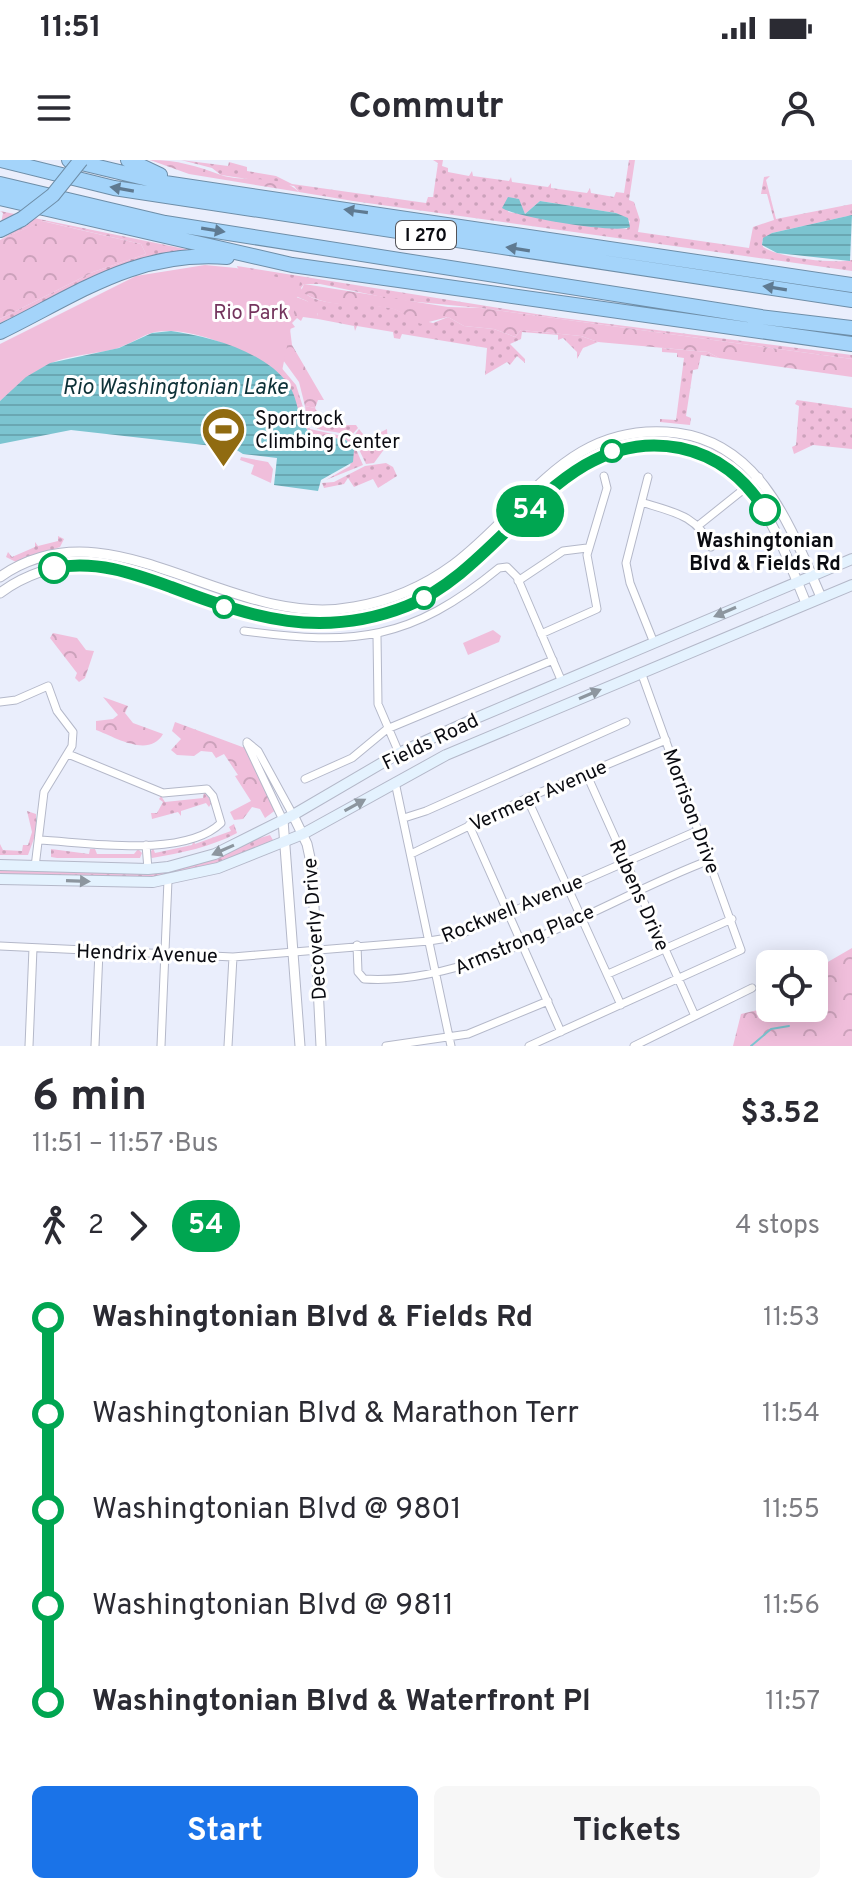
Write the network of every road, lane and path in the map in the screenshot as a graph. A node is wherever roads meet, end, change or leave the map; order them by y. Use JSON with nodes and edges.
{"nodes":[{"id":1,"x":1,"y":160,"type":"edge"},
{"id":2,"x":69,"y":160,"type":"edge"},
{"id":3,"x":81,"y":160,"type":"edge"},
{"id":4,"x":128,"y":160,"type":"edge"},
{"id":5,"x":0,"y":184,"type":"edge"},
{"id":6,"x":202,"y":189,"type":"junction"},
{"id":7,"x":0,"y":198,"type":"edge"},
{"id":8,"x":0,"y":230,"type":"edge"},
{"id":9,"x":275,"y":261,"type":"junction"},
{"id":10,"x":852,"y":284,"type":"edge"},
{"id":11,"x":420,"y":285,"type":"junction"},
{"id":12,"x":852,"y":300,"type":"edge"},
{"id":13,"x":761,"y":317,"type":"junction"},
{"id":14,"x":852,"y":328,"type":"edge"},
{"id":15,"x":0,"y":332,"type":"edge"},
{"id":16,"x":852,"y":344,"type":"edge"},
{"id":17,"x":604,"y":476,"type":"dead end"},
{"id":18,"x":648,"y":477,"type":"dead end"},
{"id":19,"x":759,"y":477,"type":"junction"},
{"id":20,"x":544,"y":479,"type":"junction"},
{"id":21,"x":748,"y":486,"type":"junction"},
{"id":22,"x":553,"y":489,"type":"junction"},
{"id":23,"x":644,"y":503,"type":"junction"},
{"id":24,"x":699,"y":525,"type":"junction"},
{"id":25,"x":476,"y":544,"type":"junction"},
{"id":26,"x":711,"y":547,"type":"dead end"},
{"id":27,"x":587,"y":548,"type":"junction"},
{"id":28,"x":66,"y":552,"type":"junction"},
{"id":29,"x":485,"y":554,"type":"junction"},
{"id":30,"x":852,"y":559,"type":"edge"},
{"id":31,"x":67,"y":565,"type":"junction"},
{"id":32,"x":156,"y":567,"type":"junction"},
{"id":33,"x":811,"y":575,"type":"junction"},
{"id":34,"x":0,"y":577,"type":"edge"},
{"id":35,"x":151,"y":580,"type":"junction"},
{"id":36,"x":518,"y":581,"type":"junction"},
{"id":37,"x":797,"y":582,"type":"junction"},
{"id":38,"x":852,"y":585,"type":"edge"},
{"id":39,"x":0,"y":593,"type":"edge"},
{"id":40,"x":821,"y":597,"type":"junction"},
{"id":41,"x":389,"y":598,"type":"junction"},
{"id":42,"x":244,"y":599,"type":"junction"},
{"id":43,"x":806,"y":603,"type":"junction"},
{"id":44,"x":394,"y":611,"type":"junction"},
{"id":45,"x":240,"y":612,"type":"junction"},
{"id":46,"x":244,"y":631,"type":"dead end"},
{"id":47,"x":541,"y":634,"type":"junction"},
{"id":48,"x":377,"y":636,"type":"junction"},
{"id":49,"x":654,"y":643,"type":"junction"},
{"id":50,"x":553,"y":660,"type":"junction"},
{"id":51,"x":641,"y":672,"type":"junction"},
{"id":52,"x":562,"y":682,"type":"junction"},
{"id":53,"x":0,"y":702,"type":"edge"},
{"id":54,"x":626,"y":722,"type":"dead end"},
{"id":55,"x":387,"y":729,"type":"junction"},
{"id":56,"x":666,"y":740,"type":"junction"},
{"id":57,"x":399,"y":753,"type":"junction"},
{"id":58,"x":68,"y":754,"type":"junction"},
{"id":59,"x":586,"y":773,"type":"junction"},
{"id":60,"x":305,"y":779,"type":"dead end"},
{"id":61,"x":395,"y":782,"type":"junction"},
{"id":62,"x":527,"y":798,"type":"junction"},
{"id":63,"x":288,"y":818,"type":"junction"},
{"id":64,"x":404,"y":818,"type":"junction"},
{"id":65,"x":469,"y":825,"type":"junction"},
{"id":66,"x":699,"y":830,"type":"junction"},
{"id":67,"x":303,"y":834,"type":"junction"},
{"id":68,"x":39,"y":840,"type":"junction"},
{"id":69,"x":286,"y":841,"type":"junction"},
{"id":70,"x":146,"y":845,"type":"junction"},
{"id":71,"x":411,"y":854,"type":"junction"},
{"id":72,"x":710,"y":860,"type":"junction"},
{"id":73,"x":625,"y":861,"type":"junction"},
{"id":74,"x":0,"y":865,"type":"edge"},
{"id":75,"x":35,"y":867,"type":"junction"},
{"id":76,"x":148,"y":869,"type":"junction"},
{"id":77,"x":0,"y":879,"type":"edge"},
{"id":78,"x":168,"y":880,"type":"junction"},
{"id":79,"x":567,"y":886,"type":"junction"},
{"id":80,"x":638,"y":890,"type":"junction"},
{"id":81,"x":508,"y":913,"type":"junction"},
{"id":82,"x":581,"y":916,"type":"junction"},
{"id":83,"x":732,"y":919,"type":"junction"},
{"id":84,"x":429,"y":941,"type":"junction"},
{"id":85,"x":521,"y":942,"type":"junction"},
{"id":86,"x":357,"y":945,"type":"junction"},
{"id":87,"x":0,"y":946,"type":"edge"},
{"id":88,"x":33,"y":948,"type":"junction"},
{"id":89,"x":317,"y":949,"type":"junction"},
{"id":90,"x":665,"y":949,"type":"junction"},
{"id":91,"x":99,"y":951,"type":"junction"},
{"id":92,"x":295,"y":952,"type":"junction"},
{"id":93,"x":166,"y":954,"type":"junction"},
{"id":94,"x":233,"y":957,"type":"junction"},
{"id":95,"x":436,"y":974,"type":"junction"},
{"id":96,"x":608,"y":974,"type":"junction"},
{"id":97,"x":679,"y":980,"type":"junction"},
{"id":98,"x":752,"y":988,"type":"dead end"},
{"id":99,"x":548,"y":1001,"type":"junction"},
{"id":100,"x":621,"y":1005,"type":"junction"},
{"id":101,"x":695,"y":1016,"type":"junction"},
{"id":102,"x":561,"y":1032,"type":"junction"},
{"id":103,"x":450,"y":1042,"type":"edge"},
{"id":104,"x":29,"y":1046,"type":"edge"},
{"id":105,"x":95,"y":1046,"type":"edge"},
{"id":106,"x":161,"y":1046,"type":"edge"},
{"id":107,"x":228,"y":1046,"type":"edge"},
{"id":108,"x":300,"y":1046,"type":"edge"},
{"id":109,"x":321,"y":1046,"type":"edge"},
{"id":110,"x":386,"y":1046,"type":"edge"},
{"id":111,"x":529,"y":1046,"type":"edge"},
{"id":112,"x":634,"y":1046,"type":"edge"}],
"edges":[{"from":12,"to":1,"type":"highway","number":"I 270","one_way":true},
{"from":2,"to":6,"type":"highway","number":"I 270"},
{"from":3,"to":8,"type":"highway","bridge":true},
{"from":4,"to":6,"type":"highway"},
{"from":5,"to":13,"type":"highway","number":"I 270","one_way":true},
{"from":10,"to":6,"type":"highway","number":"I 270","one_way":true},
{"from":7,"to":9,"type":"highway"},
{"from":9,"to":11,"type":"highway"},
{"from":9,"to":15,"type":"highway"},
{"from":11,"to":13,"type":"highway"},
{"from":11,"to":16,"type":"highway"},
{"from":13,"to":14,"type":"highway","number":"I 270"},
{"from":17,"to":27,"type":"street"},
{"from":18,"to":23,"type":"street"},
{"from":19,"to":20,"type":"street"},
{"from":19,"to":21,"type":"street"},
{"from":19,"to":33,"type":"street"},
{"from":20,"to":22,"type":"street"},
{"from":20,"to":25,"type":"street"},
{"from":21,"to":22,"type":"street"},
{"from":21,"to":24,"type":"street"},
{"from":21,"to":37,"type":"street"},
{"from":22,"to":29,"type":"street"},
{"from":23,"to":24,"type":"street"},
{"from":23,"to":49,"type":"street"},
{"from":24,"to":26,"type":"street"},
{"from":25,"to":29,"type":"street"},
{"from":25,"to":41,"type":"street"},
{"from":27,"to":36,"type":"street"},
{"from":27,"to":47,"type":"street"},
{"from":28,"to":31,"type":"street"},
{"from":28,"to":32,"type":"street"},
{"from":28,"to":34,"type":"street"},
{"from":29,"to":44,"type":"street"},
{"from":30,"to":33,"type":"main road","name":"Fields Road"},
{"from":31,"to":35,"type":"street"},
{"from":31,"to":39,"type":"street"},
{"from":32,"to":35,"type":"street"},
{"from":32,"to":42,"type":"street"},
{"from":33,"to":37,"type":"main road","name":"Fields Road"},
{"from":33,"to":40,"type":"street"},
{"from":35,"to":45,"type":"street"},
{"from":36,"to":47,"type":"street"},
{"from":36,"to":48,"type":"street"},
{"from":37,"to":43,"type":"street"},
{"from":37,"to":49,"type":"main road","name":"Fields Road","one_way":true},
{"from":38,"to":40,"type":"main road","name":"Fields Road"},
{"from":40,"to":43,"type":"main road","name":"Fields Road"},
{"from":41,"to":42,"type":"street"},
{"from":41,"to":44,"type":"street"},
{"from":42,"to":45,"type":"street"},
{"from":43,"to":51,"type":"main road","name":"Fields Road"},
{"from":44,"to":45,"type":"street"},
{"from":46,"to":48,"type":"street"},
{"from":47,"to":50,"type":"street"},
{"from":48,"to":55,"type":"street"},
{"from":49,"to":52,"type":"main road","name":"Fields Road"},
{"from":50,"to":52,"type":"street"},
{"from":50,"to":55,"type":"street"},
{"from":51,"to":56,"type":"street","name":"Morrison Drive"},
{"from":61,"to":51,"type":"main road","name":"Fields Road","one_way":true},
{"from":52,"to":57,"type":"main road","name":"Fields Road"},
{"from":53,"to":58,"type":"street"},
{"from":54,"to":64,"type":"street"},
{"from":55,"to":57,"type":"street"},
{"from":55,"to":60,"type":"street"},
{"from":56,"to":59,"type":"street","name":"Vermeer Avenue"},
{"from":56,"to":66,"type":"street","name":"Morrison Drive"},
{"from":57,"to":63,"type":"main road","name":"Fields Road"},
{"from":58,"to":68,"type":"street"},
{"from":58,"to":70,"type":"street"},
{"from":59,"to":62,"type":"street","name":"Vermeer Avenue"},
{"from":59,"to":73,"type":"street","name":"Rubens Drive"},
{"from":61,"to":64,"type":"street"},
{"from":67,"to":61,"type":"main road","name":"Fields Road","one_way":true},
{"from":62,"to":65,"type":"street","name":"Vermeer Avenue"},
{"from":62,"to":79,"type":"street"},
{"from":63,"to":63,"type":"street"},
{"from":63,"to":67,"type":"street","name":"Decoverly Drive"},
{"from":63,"to":69,"type":"street","name":"Decoverly Drive"},
{"from":63,"to":76,"type":"main road","name":"Fields Road","one_way":true},
{"from":64,"to":71,"type":"street"},
{"from":65,"to":71,"type":"street","name":"Vermeer Avenue"},
{"from":65,"to":81,"type":"street"},
{"from":66,"to":72,"type":"street","name":"Morrison Drive"},
{"from":66,"to":73,"type":"street","name":"Rockwell Avenue"},
{"from":67,"to":69,"type":"main road","name":"Fields Road"},
{"from":67,"to":89,"type":"street","name":"Decoverly Drive"},
{"from":68,"to":70,"type":"street"},
{"from":68,"to":75,"type":"street"},
{"from":69,"to":78,"type":"main road","name":"Fields Road"},
{"from":69,"to":92,"type":"street","name":"Decoverly Drive"},
{"from":70,"to":76,"type":"street"},
{"from":71,"to":84,"type":"street"},
{"from":72,"to":80,"type":"street","name":"Armstrong Place"},
{"from":72,"to":83,"type":"street","name":"Morrison Drive"},
{"from":73,"to":79,"type":"street","name":"Rockwell Avenue"},
{"from":73,"to":80,"type":"street","name":"Rubens Drive"},
{"from":74,"to":75,"type":"main road","name":"Fields Road"},
{"from":75,"to":76,"type":"main road","name":"Fields Road"},
{"from":77,"to":78,"type":"main road","name":"Fields Road","one_way":true},
{"from":78,"to":93,"type":"street"},
{"from":79,"to":81,"type":"street","name":"Rockwell Avenue"},
{"from":79,"to":82,"type":"street"},
{"from":80,"to":82,"type":"street","name":"Armstrong Place"},
{"from":80,"to":90,"type":"street","name":"Rubens Drive"},
{"from":81,"to":84,"type":"street","name":"Rockwell Avenue"},
{"from":81,"to":85,"type":"street"},
{"from":82,"to":85,"type":"street","name":"Armstrong Place"},
{"from":82,"to":96,"type":"street"},
{"from":83,"to":90,"type":"street"},
{"from":83,"to":97,"type":"street","name":"Morrison Drive"},
{"from":84,"to":86,"type":"street","name":"Rockwell Avenue"},
{"from":84,"to":95,"type":"street"},
{"from":85,"to":95,"type":"street","name":"Armstrong Place"},
{"from":85,"to":99,"type":"street"},
{"from":86,"to":89,"type":"street","name":"Rockwell Avenue"},
{"from":86,"to":95,"type":"street","name":"Armstrong Place"},
{"from":87,"to":88,"type":"street","name":"Hendrix Avenue"},
{"from":88,"to":91,"type":"street","name":"Hendrix Avenue"},
{"from":88,"to":104,"type":"street"},
{"from":89,"to":92,"type":"street","name":"Hendrix Avenue"},
{"from":89,"to":109,"type":"street","name":"Decoverly Drive"},
{"from":90,"to":96,"type":"street"},
{"from":90,"to":97,"type":"street","name":"Rubens Drive"},
{"from":91,"to":93,"type":"street","name":"Hendrix Avenue"},
{"from":91,"to":105,"type":"street"},
{"from":92,"to":94,"type":"street","name":"Hendrix Avenue"},
{"from":92,"to":108,"type":"street","name":"Decoverly Drive"},
{"from":93,"to":94,"type":"street","name":"Hendrix Avenue"},
{"from":93,"to":106,"type":"street"},
{"from":94,"to":107,"type":"street"},
{"from":95,"to":103,"type":"street"},
{"from":96,"to":100,"type":"street"},
{"from":97,"to":100,"type":"street"},
{"from":97,"to":101,"type":"street","name":"Rubens Drive"},
{"from":98,"to":101,"type":"street"},
{"from":99,"to":102,"type":"street"},
{"from":99,"to":103,"type":"street"},
{"from":100,"to":102,"type":"street"},
{"from":101,"to":112,"type":"street"},
{"from":102,"to":111,"type":"street"},
{"from":103,"to":110,"type":"street"}]}
